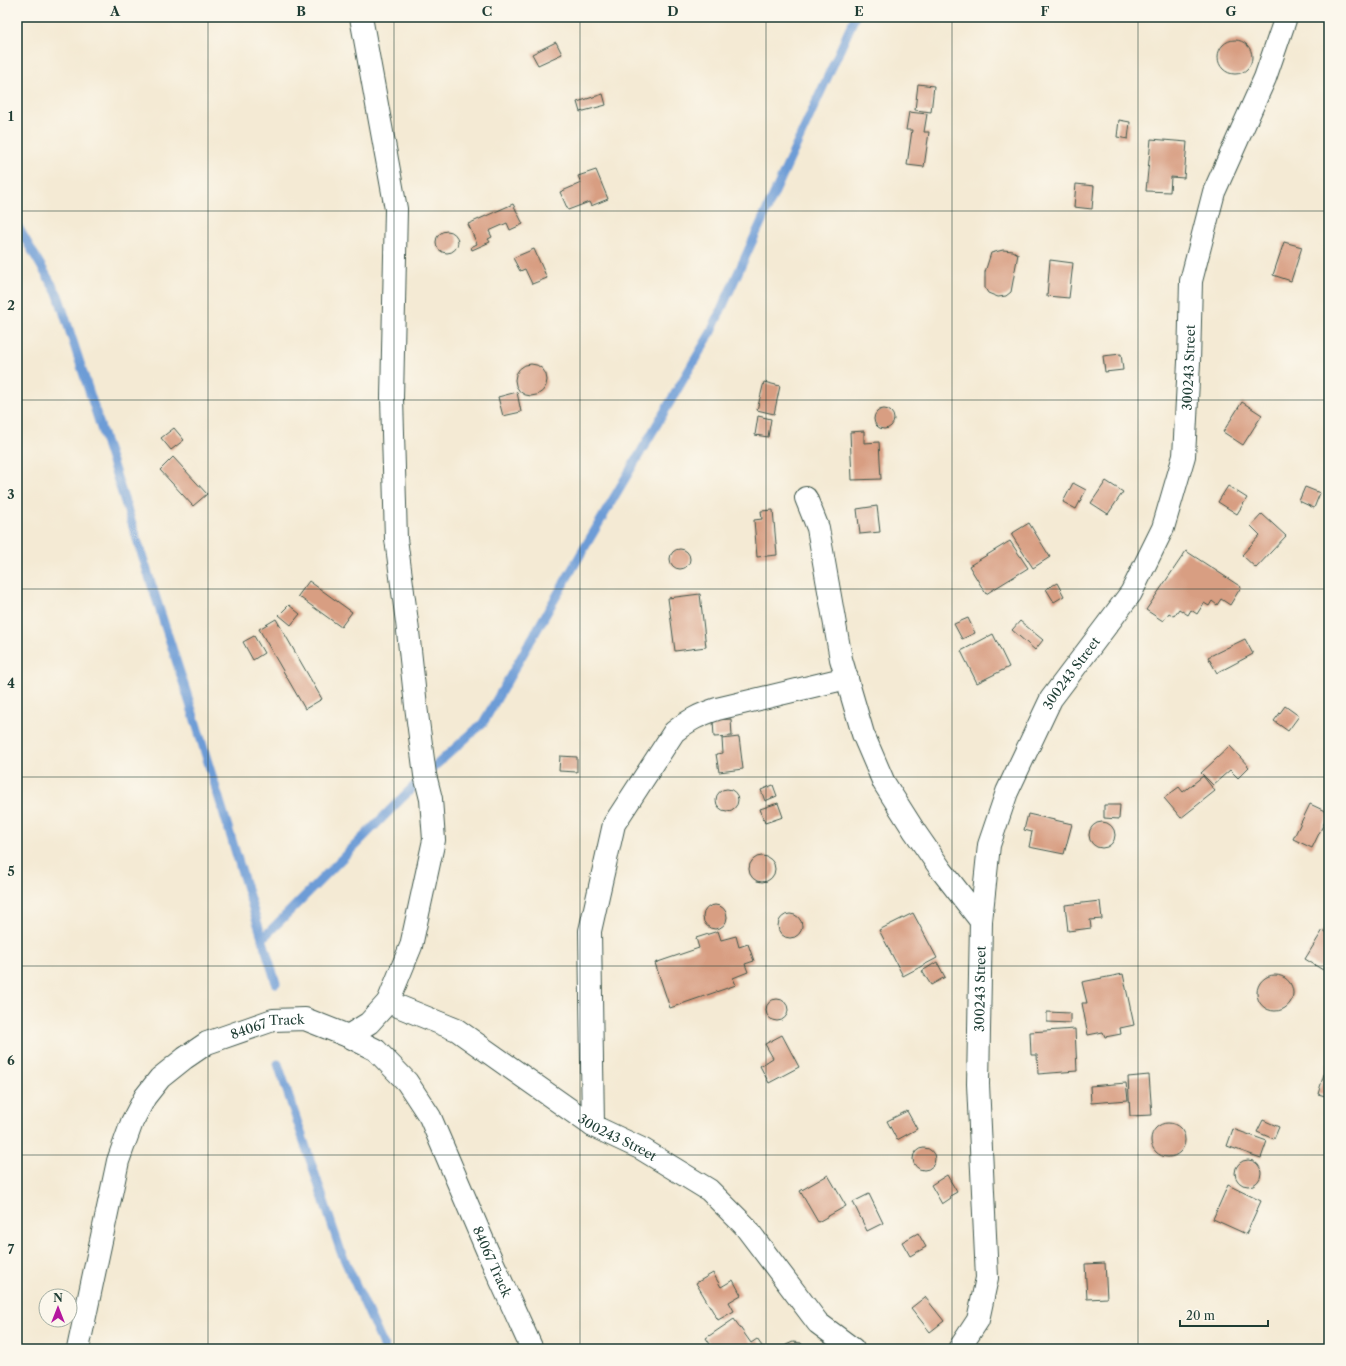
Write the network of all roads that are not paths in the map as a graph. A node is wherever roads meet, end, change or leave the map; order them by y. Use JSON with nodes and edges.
{"nodes":[{"id":1,"x":361,"y":17,"type":"edge"},
{"id":2,"x":1286,"y":17,"type":"edge"},
{"id":3,"x":806,"y":498,"type":"dead end"},
{"id":4,"x":847,"y":678,"type":"junction"},
{"id":5,"x":981,"y":921,"type":"junction"},
{"id":6,"x":388,"y":1002,"type":"junction"},
{"id":7,"x":348,"y":1036,"type":"junction"},
{"id":8,"x":593,"y":1126,"type":"junction"},
{"id":9,"x":78,"y":1349,"type":"edge"},
{"id":10,"x":532,"y":1349,"type":"edge"},
{"id":11,"x":853,"y":1349,"type":"edge"},
{"id":12,"x":959,"y":1349,"type":"edge"}],
"edges":[{"from":1,"to":6,"type":"street"},
{"from":2,"to":5,"type":"street","name":"300243 Street"},
{"from":3,"to":4,"type":"street"},
{"from":4,"to":5,"type":"street"},
{"from":4,"to":8,"type":"street"},
{"from":5,"to":12,"type":"street","name":"300243 Street"},
{"from":6,"to":7,"type":"street"},
{"from":6,"to":8,"type":"street","name":"300243 Street"},
{"from":7,"to":9,"type":"street","name":"84067 Track"},
{"from":7,"to":10,"type":"street","name":"84067 Track"},
{"from":8,"to":11,"type":"street","name":"300243 Street"}]}
